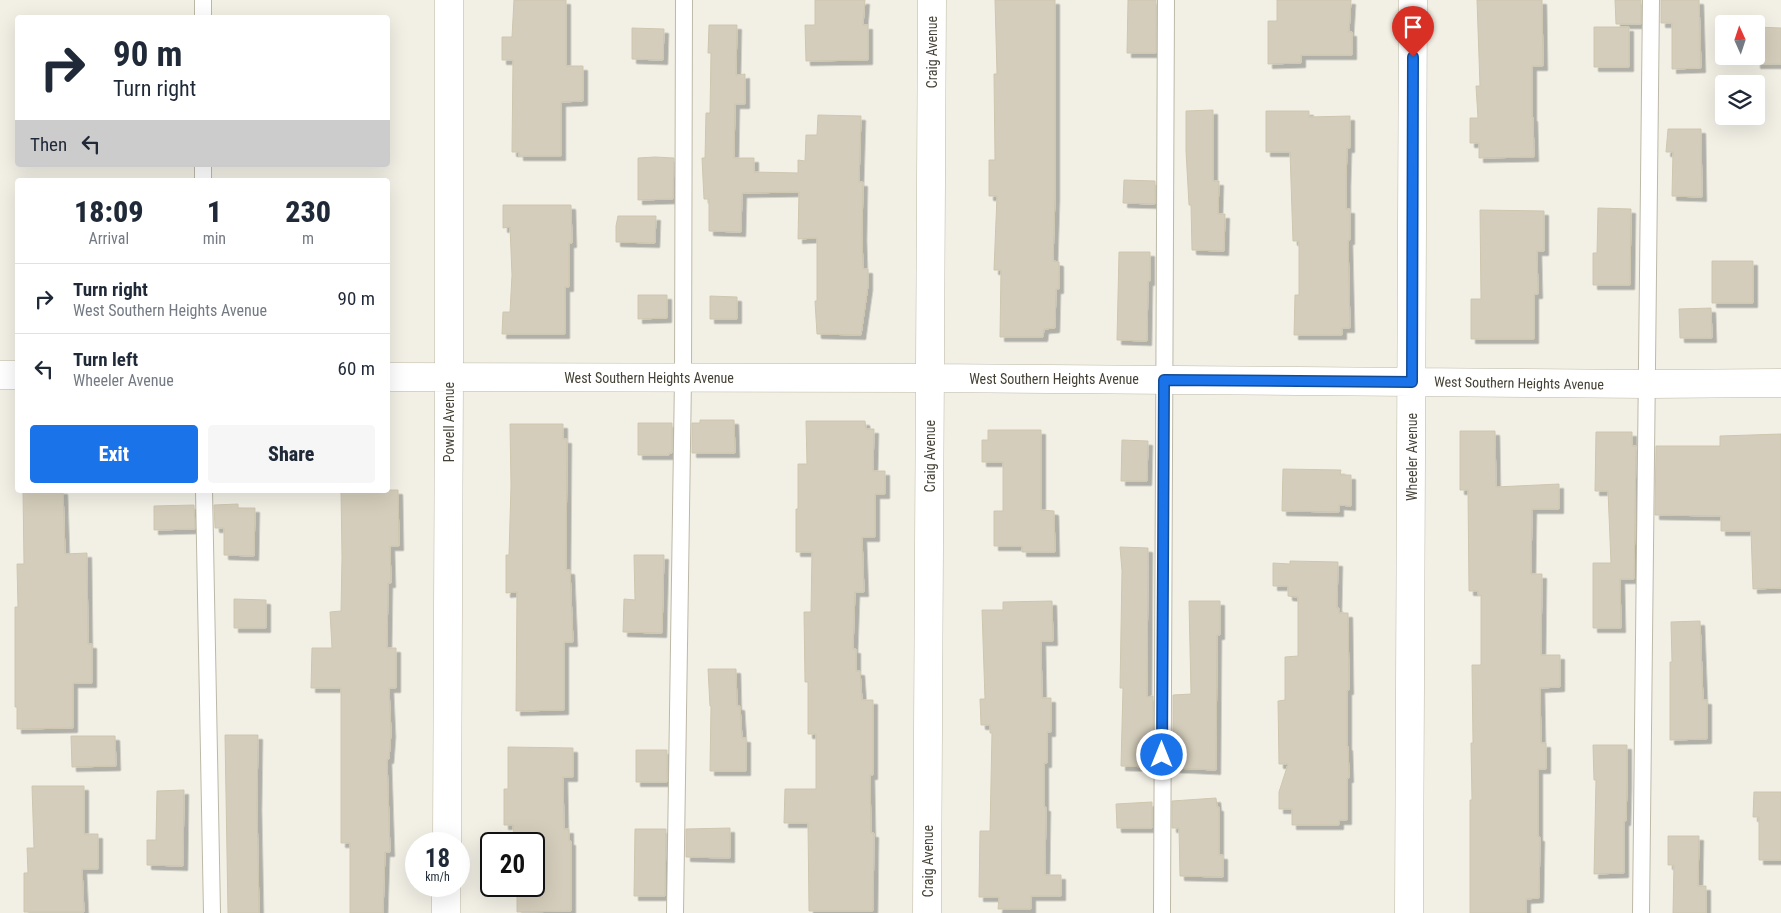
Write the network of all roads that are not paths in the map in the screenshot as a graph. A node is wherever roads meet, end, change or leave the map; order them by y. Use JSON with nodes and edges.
{"nodes":[{"id":1,"x":203,"y":0,"type":"edge"},
{"id":2,"x":449,"y":0,"type":"edge"},
{"id":3,"x":684,"y":0,"type":"edge"},
{"id":4,"x":932,"y":0,"type":"edge"},
{"id":5,"x":1166,"y":0,"type":"edge"},
{"id":6,"x":1413,"y":0,"type":"edge"},
{"id":7,"x":1651,"y":0,"type":"edge"},
{"id":8,"x":203,"y":15,"type":"edge"},
{"id":9,"x":0,"y":375,"type":"edge"},
{"id":10,"x":15,"y":375,"type":"edge"},
{"id":11,"x":390,"y":377,"type":"edge"},
{"id":12,"x":449,"y":378,"type":"junction"},
{"id":13,"x":683,"y":378,"type":"junction"},
{"id":14,"x":930,"y":378,"type":"junction"},
{"id":15,"x":1164,"y":380,"type":"junction"},
{"id":16,"x":1412,"y":382,"type":"junction"},
{"id":17,"x":1781,"y":383,"type":"edge"},
{"id":18,"x":1648,"y":384,"type":"junction"},
{"id":19,"x":204,"y":493,"type":"edge"},
{"id":20,"x":447,"y":832,"type":"edge"},
{"id":21,"x":446,"y":897,"type":"edge"},
{"id":22,"x":212,"y":913,"type":"edge"},
{"id":23,"x":446,"y":913,"type":"edge"},
{"id":24,"x":675,"y":913,"type":"edge"},
{"id":25,"x":927,"y":913,"type":"edge"},
{"id":26,"x":1162,"y":913,"type":"edge"},
{"id":27,"x":1409,"y":913,"type":"edge"},
{"id":28,"x":1641,"y":913,"type":"edge"}],
"edges":[{"from":1,"to":8,"type":"lane"},
{"from":2,"to":12,"type":"street","name":"Powell Avenue"},
{"from":3,"to":13,"type":"lane"},
{"from":4,"to":14,"type":"street","name":"Craig Avenue"},
{"from":5,"to":15,"type":"lane"},
{"from":6,"to":16,"type":"street","name":"Wheeler Avenue"},
{"from":7,"to":18,"type":"lane"},
{"from":9,"to":10,"type":"street"},
{"from":11,"to":12,"type":"street","name":"West Southern Heights Avenue"},
{"from":12,"to":13,"type":"street","name":"West Southern Heights Avenue"},
{"from":12,"to":20,"type":"street","name":"Powell Avenue"},
{"from":13,"to":14,"type":"street","name":"West Southern Heights Avenue"},
{"from":13,"to":24,"type":"lane"},
{"from":14,"to":15,"type":"street","name":"West Southern Heights Avenue"},
{"from":14,"to":25,"type":"street","name":"Craig Avenue"},
{"from":15,"to":16,"type":"street","name":"West Southern Heights Avenue"},
{"from":15,"to":26,"type":"lane"},
{"from":16,"to":18,"type":"street","name":"West Southern Heights Avenue"},
{"from":16,"to":27,"type":"street","name":"Wheeler Avenue"},
{"from":17,"to":18,"type":"street","name":"West Southern Heights Avenue"},
{"from":18,"to":28,"type":"lane"},
{"from":19,"to":22,"type":"lane"},
{"from":21,"to":23,"type":"street"}]}
